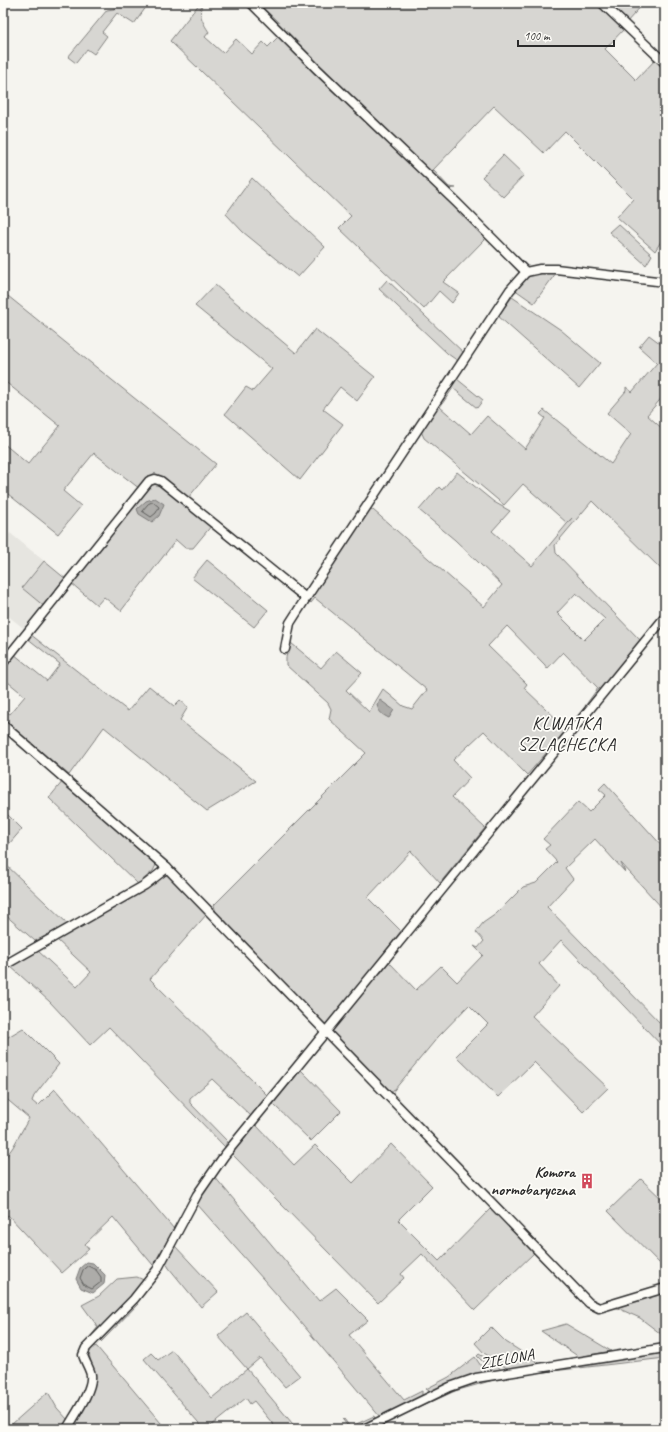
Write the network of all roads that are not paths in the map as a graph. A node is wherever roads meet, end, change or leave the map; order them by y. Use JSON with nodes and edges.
{"nodes":[{"id":1,"x":251,"y":3,"type":"edge"},
{"id":2,"x":602,"y":3,"type":"edge"},
{"id":3,"x":665,"y":63,"type":"edge"},
{"id":4,"x":526,"y":272,"type":"junction"},
{"id":5,"x":665,"y":282,"type":"edge"},
{"id":6,"x":306,"y":598,"type":"junction"},
{"id":7,"x":665,"y":617,"type":"edge"},
{"id":8,"x":285,"y":649,"type":"dead end"},
{"id":9,"x":3,"y":663,"type":"edge"},
{"id":10,"x":3,"y":725,"type":"edge"},
{"id":11,"x":167,"y":868,"type":"junction"},
{"id":12,"x":3,"y":966,"type":"edge"},
{"id":13,"x":326,"y":1032,"type":"junction"},
{"id":14,"x":665,"y":1288,"type":"edge"},
{"id":15,"x":665,"y":1348,"type":"edge"},
{"id":16,"x":67,"y":1429,"type":"edge"},
{"id":17,"x":364,"y":1429,"type":"edge"}],
"edges":[{"from":1,"to":4,"type":"street"},
{"from":2,"to":3,"type":"street"},
{"from":4,"to":5,"type":"street"},
{"from":4,"to":6,"type":"street"},
{"from":6,"to":8,"type":"street"},
{"from":6,"to":9,"type":"street"},
{"from":7,"to":13,"type":"street"},
{"from":10,"to":11,"type":"street"},
{"from":11,"to":12,"type":"street"},
{"from":11,"to":13,"type":"street"},
{"from":13,"to":14,"type":"street"},
{"from":13,"to":16,"type":"street"},
{"from":15,"to":17,"type":"street","name":"ZIELONA"}]}
